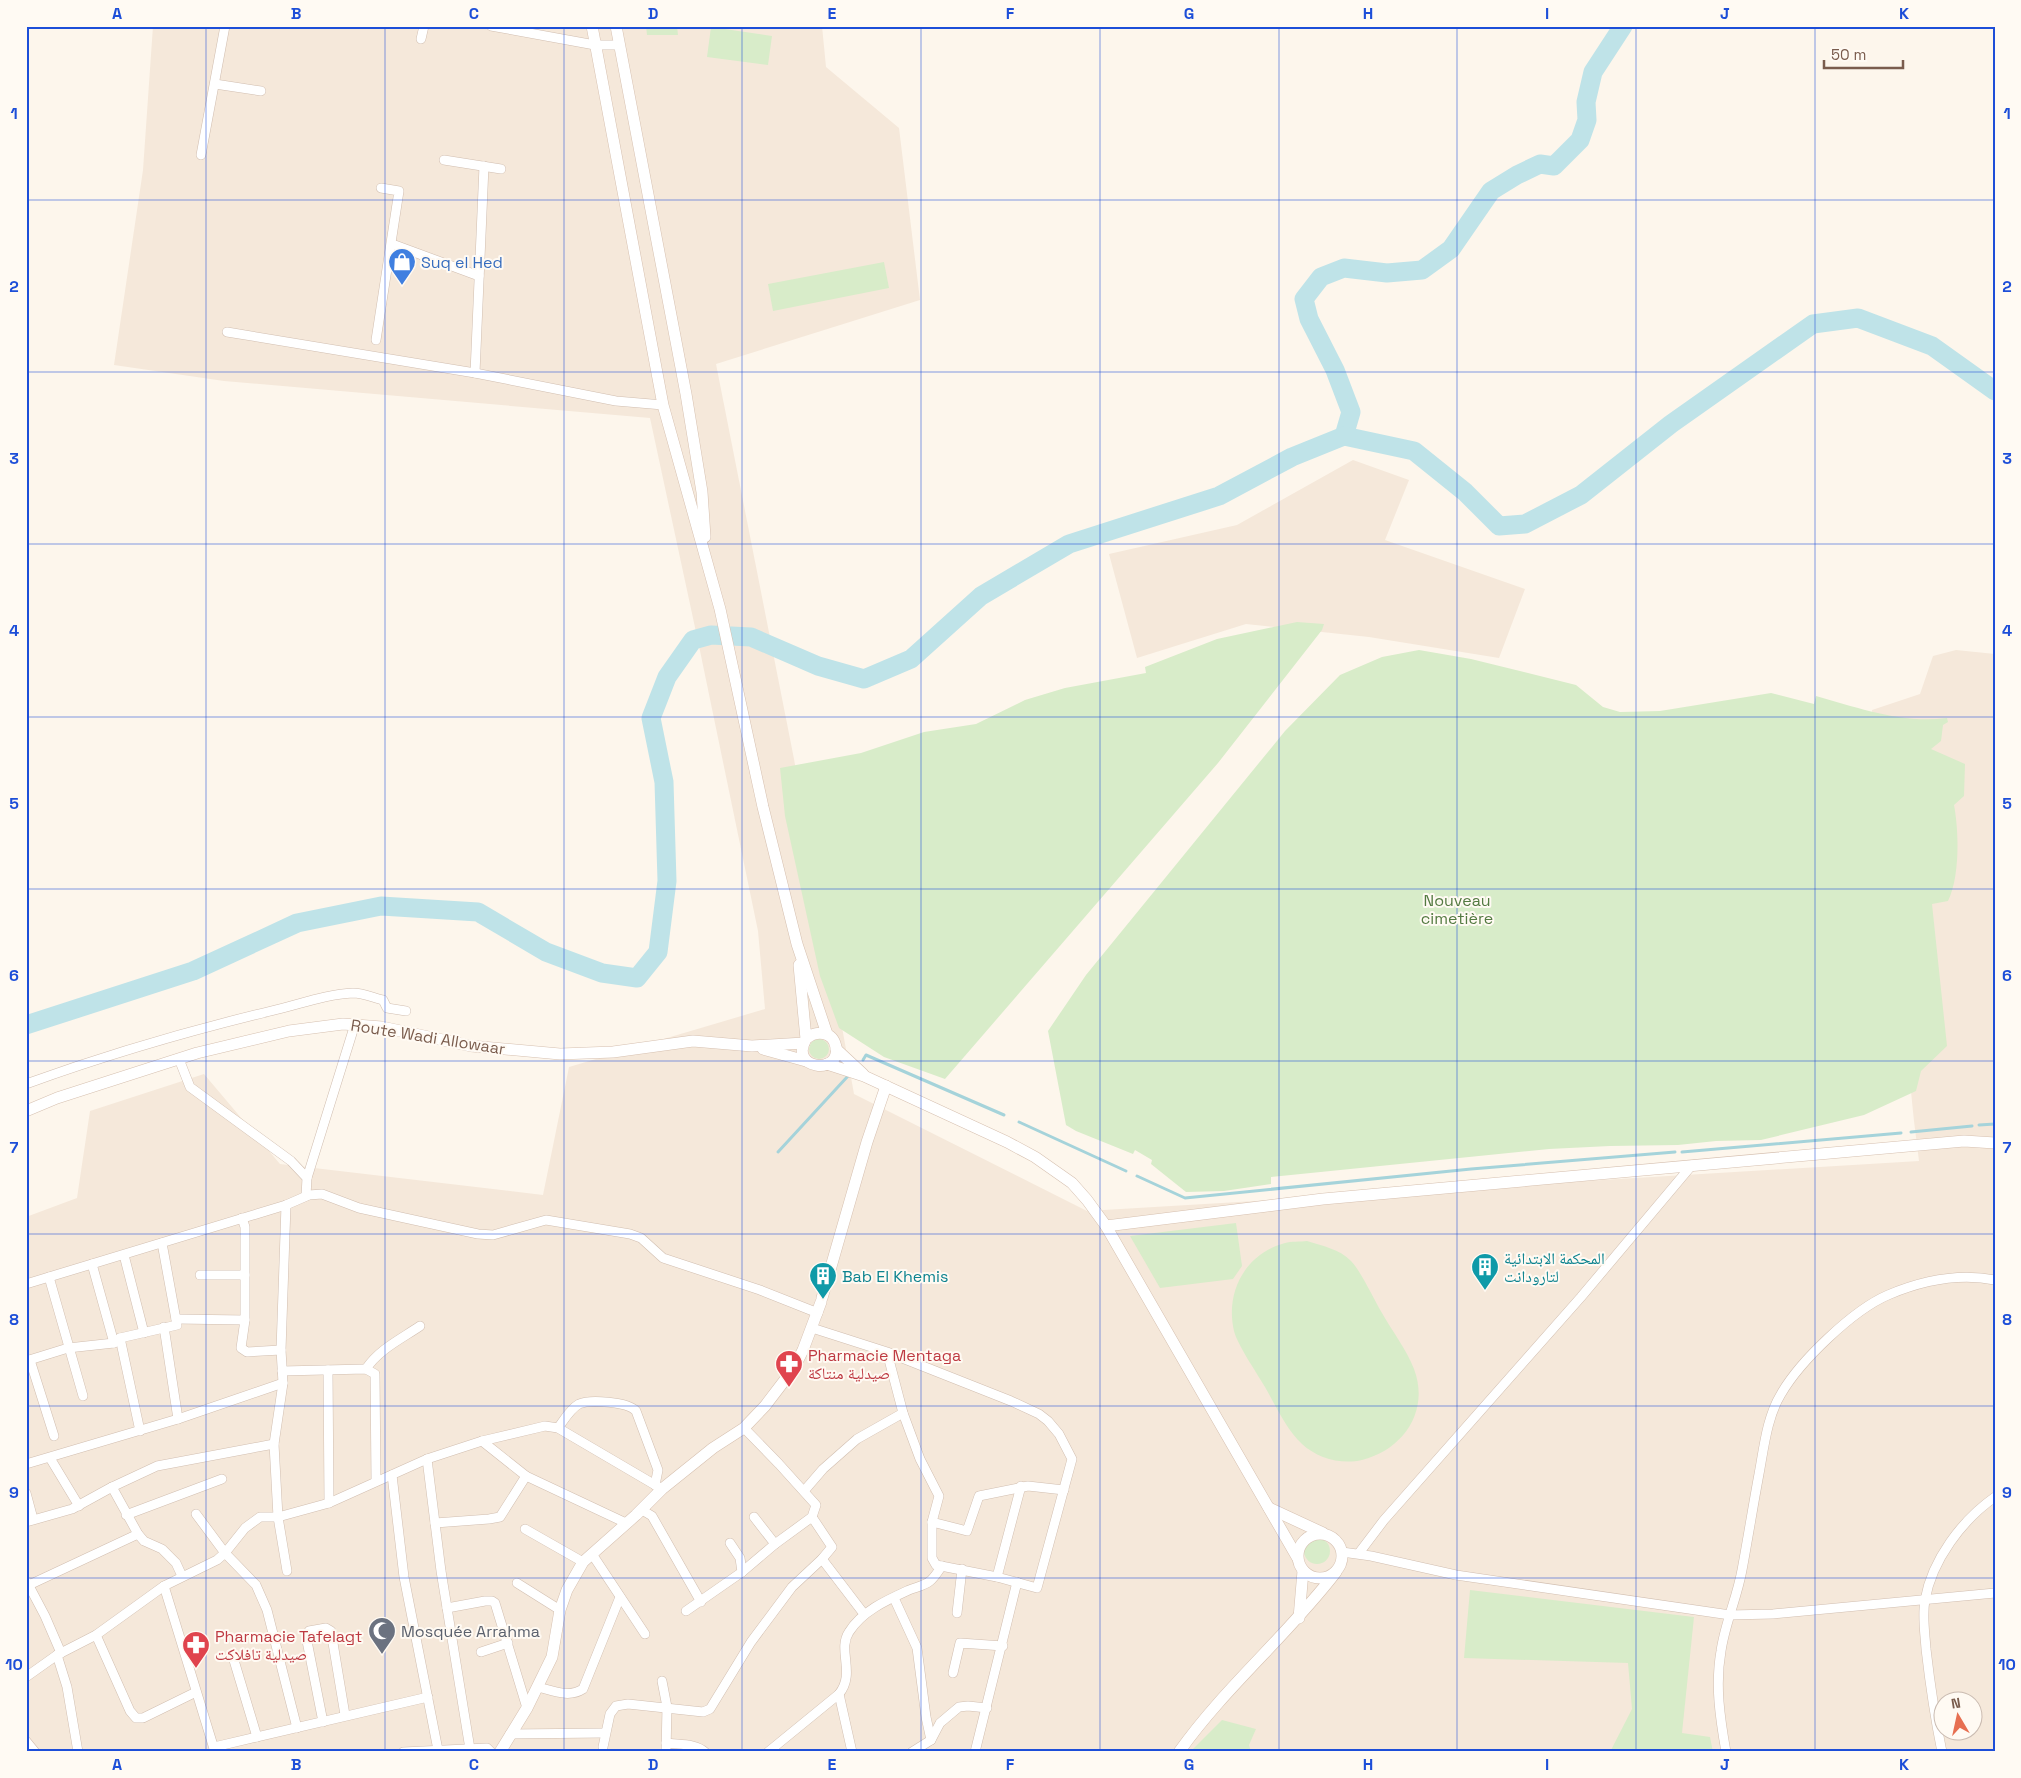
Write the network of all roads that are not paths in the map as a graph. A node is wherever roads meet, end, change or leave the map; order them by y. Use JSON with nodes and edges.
{"nodes":[{"id":1,"x":226,"y":26,"type":"edge"},
{"id":2,"x":424,"y":26,"type":"edge"},
{"id":3,"x":491,"y":26,"type":"edge"},
{"id":4,"x":592,"y":26,"type":"edge"},
{"id":5,"x":616,"y":26,"type":"edge"},
{"id":6,"x":421,"y":39,"type":"dead end"},
{"id":7,"x":595,"y":45,"type":"junction"},
{"id":8,"x":620,"y":45,"type":"junction"},
{"id":9,"x":215,"y":84,"type":"junction"},
{"id":10,"x":261,"y":91,"type":"dead end"},
{"id":11,"x":201,"y":155,"type":"dead end"},
{"id":12,"x":444,"y":160,"type":"dead end"},
{"id":13,"x":484,"y":166,"type":"junction"},
{"id":14,"x":502,"y":169,"type":"dead end"},
{"id":15,"x":381,"y":188,"type":"dead end"},
{"id":16,"x":392,"y":244,"type":"junction"},
{"id":17,"x":479,"y":276,"type":"junction"},
{"id":18,"x":227,"y":332,"type":"dead end"},
{"id":19,"x":376,"y":340,"type":"dead end"},
{"id":20,"x":475,"y":373,"type":"junction"},
{"id":21,"x":663,"y":404,"type":"junction"},
{"id":22,"x":707,"y":556,"type":"junction"},
{"id":23,"x":797,"y":944,"type":"junction"},
{"id":24,"x":406,"y":1010,"type":"dead end"},
{"id":25,"x":355,"y":1024,"type":"junction"},
{"id":26,"x":826,"y":1034,"type":"junction"},
{"id":27,"x":805,"y":1041,"type":"junction"},
{"id":28,"x":752,"y":1046,"type":"junction"},
{"id":29,"x":836,"y":1049,"type":"junction"},
{"id":30,"x":180,"y":1059,"type":"junction"},
{"id":31,"x":806,"y":1060,"type":"junction"},
{"id":32,"x":827,"y":1064,"type":"junction"},
{"id":33,"x":864,"y":1076,"type":"junction"},
{"id":34,"x":26,"y":1084,"type":"edge"},
{"id":35,"x":886,"y":1086,"type":"junction"},
{"id":36,"x":26,"y":1111,"type":"edge"},
{"id":37,"x":1995,"y":1143,"type":"edge"},
{"id":38,"x":1692,"y":1165,"type":"junction"},
{"id":39,"x":307,"y":1178,"type":"junction"},
{"id":40,"x":306,"y":1196,"type":"junction"},
{"id":41,"x":286,"y":1205,"type":"junction"},
{"id":42,"x":242,"y":1218,"type":"junction"},
{"id":43,"x":1106,"y":1226,"type":"junction"},
{"id":44,"x":162,"y":1243,"type":"junction"},
{"id":45,"x":124,"y":1255,"type":"junction"},
{"id":46,"x":92,"y":1264,"type":"junction"},
{"id":47,"x":200,"y":1275,"type":"dead end"},
{"id":48,"x":245,"y":1275,"type":"junction"},
{"id":49,"x":49,"y":1277,"type":"junction"},
{"id":50,"x":1995,"y":1280,"type":"edge"},
{"id":51,"x":26,"y":1284,"type":"edge"},
{"id":52,"x":821,"y":1304,"type":"junction"},
{"id":53,"x":176,"y":1319,"type":"junction"},
{"id":54,"x":245,"y":1320,"type":"junction"},
{"id":55,"x":420,"y":1326,"type":"dead end"},
{"id":56,"x":164,"y":1327,"type":"junction"},
{"id":57,"x":812,"y":1328,"type":"junction"},
{"id":58,"x":144,"y":1333,"type":"junction"},
{"id":59,"x":117,"y":1340,"type":"junction"},
{"id":60,"x":68,"y":1348,"type":"junction"},
{"id":61,"x":281,"y":1350,"type":"junction"},
{"id":62,"x":888,"y":1352,"type":"junction"},
{"id":63,"x":28,"y":1360,"type":"edge"},
{"id":64,"x":366,"y":1369,"type":"junction"},
{"id":65,"x":328,"y":1370,"type":"junction"},
{"id":66,"x":282,"y":1371,"type":"junction"},
{"id":67,"x":283,"y":1383,"type":"junction"},
{"id":68,"x":83,"y":1396,"type":"dead end"},
{"id":69,"x":903,"y":1413,"type":"junction"},
{"id":70,"x":178,"y":1419,"type":"junction"},
{"id":71,"x":558,"y":1428,"type":"junction"},
{"id":72,"x":744,"y":1428,"type":"junction"},
{"id":73,"x":140,"y":1431,"type":"junction"},
{"id":74,"x":54,"y":1436,"type":"dead end"},
{"id":75,"x":482,"y":1442,"type":"junction"},
{"id":76,"x":274,"y":1444,"type":"junction"},
{"id":77,"x":50,"y":1458,"type":"junction"},
{"id":78,"x":427,"y":1458,"type":"junction"},
{"id":79,"x":26,"y":1464,"type":"edge"},
{"id":80,"x":392,"y":1475,"type":"junction"},
{"id":81,"x":526,"y":1476,"type":"junction"},
{"id":82,"x":222,"y":1479,"type":"dead end"},
{"id":83,"x":376,"y":1481,"type":"junction"},
{"id":84,"x":1021,"y":1486,"type":"junction"},
{"id":85,"x":112,"y":1487,"type":"junction"},
{"id":86,"x":658,"y":1487,"type":"junction"},
{"id":87,"x":1064,"y":1490,"type":"junction"},
{"id":88,"x":804,"y":1491,"type":"junction"},
{"id":89,"x":26,"y":1493,"type":"edge"},
{"id":90,"x":1995,"y":1497,"type":"edge"},
{"id":91,"x":328,"y":1503,"type":"junction"},
{"id":92,"x":79,"y":1506,"type":"junction"},
{"id":93,"x":1269,"y":1508,"type":"junction"},
{"id":94,"x":642,"y":1510,"type":"junction"},
{"id":95,"x":196,"y":1514,"type":"dead end"},
{"id":96,"x":126,"y":1515,"type":"junction"},
{"id":97,"x":278,"y":1517,"type":"junction"},
{"id":98,"x":754,"y":1517,"type":"dead end"},
{"id":99,"x":812,"y":1517,"type":"junction"},
{"id":100,"x":30,"y":1520,"type":"edge"},
{"id":101,"x":435,"y":1522,"type":"junction"},
{"id":102,"x":932,"y":1522,"type":"junction"},
{"id":103,"x":626,"y":1523,"type":"junction"},
{"id":104,"x":525,"y":1529,"type":"dead end"},
{"id":105,"x":138,"y":1534,"type":"junction"},
{"id":106,"x":1327,"y":1535,"type":"junction"},
{"id":107,"x":730,"y":1543,"type":"dead end"},
{"id":108,"x":775,"y":1544,"type":"junction"},
{"id":109,"x":1342,"y":1552,"type":"junction"},
{"id":110,"x":225,"y":1554,"type":"junction"},
{"id":111,"x":592,"y":1554,"type":"junction"},
{"id":112,"x":1359,"y":1554,"type":"junction"},
{"id":113,"x":1297,"y":1557,"type":"junction"},
{"id":114,"x":822,"y":1559,"type":"junction"},
{"id":115,"x":583,"y":1562,"type":"junction"},
{"id":116,"x":942,"y":1566,"type":"junction"},
{"id":117,"x":962,"y":1569,"type":"junction"},
{"id":118,"x":287,"y":1571,"type":"dead end"},
{"id":119,"x":1303,"y":1571,"type":"junction"},
{"id":120,"x":742,"y":1572,"type":"junction"},
{"id":121,"x":1336,"y":1572,"type":"junction"},
{"id":122,"x":182,"y":1576,"type":"junction"},
{"id":123,"x":997,"y":1577,"type":"junction"},
{"id":124,"x":1018,"y":1582,"type":"junction"},
{"id":125,"x":28,"y":1583,"type":"edge"},
{"id":126,"x":517,"y":1583,"type":"dead end"},
{"id":127,"x":164,"y":1586,"type":"junction"},
{"id":128,"x":1995,"y":1593,"type":"edge"},
{"id":129,"x":620,"y":1597,"type":"junction"},
{"id":130,"x":894,"y":1598,"type":"junction"},
{"id":131,"x":1925,"y":1600,"type":"junction"},
{"id":132,"x":701,"y":1602,"type":"junction"},
{"id":133,"x":447,"y":1608,"type":"junction"},
{"id":134,"x":560,"y":1610,"type":"junction"},
{"id":135,"x":686,"y":1611,"type":"dead end"},
{"id":136,"x":957,"y":1613,"type":"dead end"},
{"id":137,"x":864,"y":1614,"type":"junction"},
{"id":138,"x":1730,"y":1615,"type":"junction"},
{"id":139,"x":1299,"y":1618,"type":"junction"},
{"id":140,"x":644,"y":1634,"type":"dead end"},
{"id":141,"x":96,"y":1635,"type":"junction"},
{"id":142,"x":508,"y":1643,"type":"junction"},
{"id":143,"x":1003,"y":1646,"type":"junction"},
{"id":144,"x":481,"y":1652,"type":"dead end"},
{"id":145,"x":59,"y":1654,"type":"junction"},
{"id":146,"x":233,"y":1657,"type":"dead end"},
{"id":147,"x":954,"y":1673,"type":"dead end"},
{"id":148,"x":26,"y":1677,"type":"edge"},
{"id":149,"x":662,"y":1681,"type":"dead end"},
{"id":150,"x":538,"y":1687,"type":"junction"},
{"id":151,"x":196,"y":1692,"type":"junction"},
{"id":152,"x":839,"y":1694,"type":"junction"},
{"id":153,"x":428,"y":1697,"type":"junction"},
{"id":154,"x":668,"y":1707,"type":"junction"},
{"id":155,"x":527,"y":1708,"type":"junction"},
{"id":156,"x":987,"y":1708,"type":"junction"},
{"id":157,"x":345,"y":1715,"type":"junction"},
{"id":158,"x":323,"y":1722,"type":"junction"},
{"id":159,"x":297,"y":1728,"type":"junction"},
{"id":160,"x":605,"y":1733,"type":"junction"},
{"id":161,"x":510,"y":1734,"type":"junction"},
{"id":162,"x":257,"y":1737,"type":"junction"},
{"id":163,"x":931,"y":1740,"type":"junction"},
{"id":164,"x":26,"y":1741,"type":"edge"},
{"id":165,"x":603,"y":1747,"type":"dead end"},
{"id":166,"x":666,"y":1747,"type":"edge"},
{"id":167,"x":215,"y":1749,"type":"edge"},
{"id":168,"x":470,"y":1749,"type":"junction"},
{"id":169,"x":443,"y":1750,"type":"edge"},
{"id":170,"x":35,"y":1752,"type":"edge"},
{"id":171,"x":78,"y":1752,"type":"edge"},
{"id":172,"x":403,"y":1752,"type":"edge"},
{"id":173,"x":491,"y":1752,"type":"edge"},
{"id":174,"x":500,"y":1752,"type":"edge"},
{"id":175,"x":705,"y":1752,"type":"edge"},
{"id":176,"x":768,"y":1752,"type":"edge"},
{"id":177,"x":852,"y":1752,"type":"edge"},
{"id":178,"x":912,"y":1752,"type":"edge"},
{"id":179,"x":975,"y":1752,"type":"edge"},
{"id":180,"x":1179,"y":1752,"type":"edge"},
{"id":181,"x":1726,"y":1752,"type":"edge"},
{"id":182,"x":1942,"y":1752,"type":"edge"}],
"edges":[{"from":1,"to":9,"type":"street"},
{"from":2,"to":6,"type":"street"},
{"from":3,"to":7,"type":"street"},
{"from":4,"to":7,"type":"street"},
{"from":5,"to":8,"type":"street"},
{"from":7,"to":8,"type":"street"},
{"from":7,"to":21,"type":"street"},
{"from":8,"to":22,"type":"street"},
{"from":9,"to":10,"type":"street"},
{"from":9,"to":11,"type":"street"},
{"from":12,"to":13,"type":"street"},
{"from":13,"to":14,"type":"street"},
{"from":13,"to":17,"type":"street"},
{"from":15,"to":16,"type":"street"},
{"from":16,"to":17,"type":"street"},
{"from":16,"to":19,"type":"street"},
{"from":17,"to":20,"type":"street"},
{"from":18,"to":20,"type":"street"},
{"from":20,"to":21,"type":"street"},
{"from":21,"to":22,"type":"street"},
{"from":22,"to":23,"type":"street"},
{"from":23,"to":26,"type":"street"},
{"from":23,"to":27,"type":"street"},
{"from":24,"to":34,"type":"street"},
{"from":25,"to":28,"type":"street","name":"Route Wadi Allowaar"},
{"from":25,"to":30,"type":"street","name":"Route Wadi Allowaar"},
{"from":25,"to":39,"type":"street"},
{"from":26,"to":27,"type":"street"},
{"from":26,"to":29,"type":"street"},
{"from":27,"to":28,"type":"street","name":"Route Wadi Allowaar"},
{"from":27,"to":31,"type":"street"},
{"from":28,"to":31,"type":"street","name":"Route Wadi Allowaar"},
{"from":29,"to":32,"type":"street"},
{"from":29,"to":33,"type":"street"},
{"from":30,"to":36,"type":"street","name":"Route Wadi Allowaar"},
{"from":30,"to":39,"type":"street"},
{"from":31,"to":32,"type":"street"},
{"from":32,"to":33,"type":"street"},
{"from":33,"to":35,"type":"street"},
{"from":35,"to":43,"type":"street"},
{"from":35,"to":52,"type":"street"},
{"from":37,"to":38,"type":"street"},
{"from":38,"to":43,"type":"street"},
{"from":38,"to":112,"type":"street"},
{"from":39,"to":40,"type":"street"},
{"from":40,"to":41,"type":"street"},
{"from":40,"to":52,"type":"street"},
{"from":41,"to":42,"type":"street"},
{"from":41,"to":61,"type":"street"},
{"from":42,"to":44,"type":"street"},
{"from":42,"to":48,"type":"street"},
{"from":43,"to":93,"type":"street"},
{"from":44,"to":45,"type":"street"},
{"from":44,"to":53,"type":"street"},
{"from":45,"to":46,"type":"street"},
{"from":45,"to":58,"type":"street"},
{"from":46,"to":49,"type":"street"},
{"from":46,"to":59,"type":"street"},
{"from":47,"to":48,"type":"street"},
{"from":48,"to":54,"type":"street"},
{"from":49,"to":51,"type":"street"},
{"from":49,"to":60,"type":"street"},
{"from":50,"to":138,"type":"street"},
{"from":52,"to":57,"type":"street"},
{"from":53,"to":54,"type":"street"},
{"from":53,"to":56,"type":"street"},
{"from":54,"to":61,"type":"street"},
{"from":55,"to":64,"type":"street"},
{"from":56,"to":58,"type":"street"},
{"from":56,"to":70,"type":"street"},
{"from":57,"to":62,"type":"street"},
{"from":57,"to":72,"type":"street"},
{"from":58,"to":59,"type":"street"},
{"from":59,"to":60,"type":"street"},
{"from":59,"to":73,"type":"street"},
{"from":60,"to":63,"type":"street"},
{"from":60,"to":68,"type":"street"},
{"from":61,"to":66,"type":"street"},
{"from":62,"to":69,"type":"street"},
{"from":62,"to":87,"type":"street"},
{"from":63,"to":74,"type":"street"},
{"from":64,"to":65,"type":"street"},
{"from":64,"to":83,"type":"street"},
{"from":65,"to":66,"type":"street"},
{"from":65,"to":91,"type":"street"},
{"from":66,"to":67,"type":"street"},
{"from":67,"to":70,"type":"street"},
{"from":67,"to":76,"type":"street"},
{"from":69,"to":88,"type":"street"},
{"from":69,"to":102,"type":"street"},
{"from":70,"to":73,"type":"street"},
{"from":71,"to":75,"type":"street"},
{"from":71,"to":86,"type":"street"},
{"from":71,"to":86,"type":"street"},
{"from":72,"to":86,"type":"street"},
{"from":72,"to":88,"type":"street"},
{"from":73,"to":77,"type":"street"},
{"from":75,"to":78,"type":"street"},
{"from":75,"to":81,"type":"street"},
{"from":76,"to":85,"type":"street"},
{"from":76,"to":97,"type":"street"},
{"from":77,"to":79,"type":"street"},
{"from":77,"to":92,"type":"street"},
{"from":78,"to":80,"type":"street"},
{"from":78,"to":101,"type":"street"},
{"from":80,"to":83,"type":"street"},
{"from":80,"to":153,"type":"street"},
{"from":81,"to":101,"type":"street"},
{"from":81,"to":103,"type":"street"},
{"from":82,"to":96,"type":"street"},
{"from":83,"to":91,"type":"street"},
{"from":84,"to":87,"type":"street"},
{"from":84,"to":102,"type":"street"},
{"from":84,"to":123,"type":"street"},
{"from":85,"to":92,"type":"street"},
{"from":85,"to":96,"type":"street"},
{"from":86,"to":94,"type":"street"},
{"from":87,"to":124,"type":"street"},
{"from":88,"to":99,"type":"street"},
{"from":89,"to":100,"type":"street"},
{"from":90,"to":131,"type":"street"},
{"from":91,"to":97,"type":"street"},
{"from":92,"to":100,"type":"street"},
{"from":93,"to":106,"type":"street"},
{"from":93,"to":113,"type":"street"},
{"from":94,"to":103,"type":"street"},
{"from":94,"to":132,"type":"street"},
{"from":95,"to":110,"type":"street"},
{"from":96,"to":105,"type":"street"},
{"from":97,"to":110,"type":"street"},
{"from":97,"to":118,"type":"street"},
{"from":98,"to":108,"type":"street"},
{"from":99,"to":108,"type":"street"},
{"from":99,"to":114,"type":"street"},
{"from":101,"to":133,"type":"street"},
{"from":102,"to":116,"type":"street"},
{"from":103,"to":111,"type":"street"},
{"from":104,"to":115,"type":"street"},
{"from":105,"to":122,"type":"street"},
{"from":105,"to":125,"type":"street"},
{"from":106,"to":109,"type":"street"},
{"from":106,"to":113,"type":"street"},
{"from":107,"to":120,"type":"street"},
{"from":108,"to":120,"type":"street"},
{"from":109,"to":112,"type":"street"},
{"from":109,"to":121,"type":"street"},
{"from":110,"to":122,"type":"street"},
{"from":110,"to":159,"type":"street"},
{"from":111,"to":115,"type":"street"},
{"from":111,"to":129,"type":"street"},
{"from":112,"to":138,"type":"street"},
{"from":113,"to":119,"type":"street"},
{"from":114,"to":137,"type":"street"},
{"from":114,"to":154,"type":"street"},
{"from":115,"to":134,"type":"street"},
{"from":116,"to":117,"type":"street"},
{"from":116,"to":130,"type":"street"},
{"from":117,"to":123,"type":"street"},
{"from":117,"to":136,"type":"street"},
{"from":119,"to":121,"type":"street"},
{"from":119,"to":139,"type":"street"},
{"from":120,"to":132,"type":"street"},
{"from":121,"to":139,"type":"street"},
{"from":122,"to":127,"type":"street"},
{"from":123,"to":124,"type":"street"},
{"from":124,"to":143,"type":"street"},
{"from":125,"to":145,"type":"street"},
{"from":126,"to":134,"type":"street"},
{"from":127,"to":141,"type":"street"},
{"from":127,"to":151,"type":"street"},
{"from":128,"to":131,"type":"street"},
{"from":129,"to":140,"type":"street"},
{"from":129,"to":150,"type":"street"},
{"from":130,"to":137,"type":"street"},
{"from":130,"to":163,"type":"street"},
{"from":131,"to":138,"type":"street"},
{"from":131,"to":182,"type":"street"},
{"from":132,"to":135,"type":"street"},
{"from":133,"to":142,"type":"street"},
{"from":133,"to":168,"type":"street"},
{"from":134,"to":150,"type":"street"},
{"from":137,"to":152,"type":"street"},
{"from":138,"to":181,"type":"street"},
{"from":139,"to":180,"type":"street"},
{"from":141,"to":145,"type":"street"},
{"from":141,"to":151,"type":"street"},
{"from":142,"to":144,"type":"street"},
{"from":142,"to":155,"type":"street"},
{"from":143,"to":147,"type":"street"},
{"from":143,"to":156,"type":"street"},
{"from":145,"to":148,"type":"street"},
{"from":145,"to":171,"type":"street"},
{"from":146,"to":162,"type":"street"},
{"from":149,"to":154,"type":"street"},
{"from":150,"to":155,"type":"street"},
{"from":151,"to":167,"type":"street"},
{"from":152,"to":176,"type":"street"},
{"from":152,"to":177,"type":"street"},
{"from":153,"to":157,"type":"street"},
{"from":153,"to":169,"type":"street"},
{"from":154,"to":160,"type":"street"},
{"from":154,"to":166,"type":"street"},
{"from":155,"to":161,"type":"street"},
{"from":156,"to":163,"type":"street"},
{"from":156,"to":179,"type":"street"},
{"from":157,"to":158,"type":"street"},
{"from":157,"to":158,"type":"street"},
{"from":158,"to":159,"type":"street"},
{"from":159,"to":162,"type":"street"},
{"from":160,"to":161,"type":"street"},
{"from":160,"to":165,"type":"street"},
{"from":161,"to":174,"type":"street"},
{"from":162,"to":167,"type":"street"},
{"from":163,"to":178,"type":"street"},
{"from":164,"to":170,"type":"street"},
{"from":166,"to":175,"type":"street"},
{"from":168,"to":169,"type":"street"},
{"from":168,"to":173,"type":"street"},
{"from":169,"to":172,"type":"street"}]}
